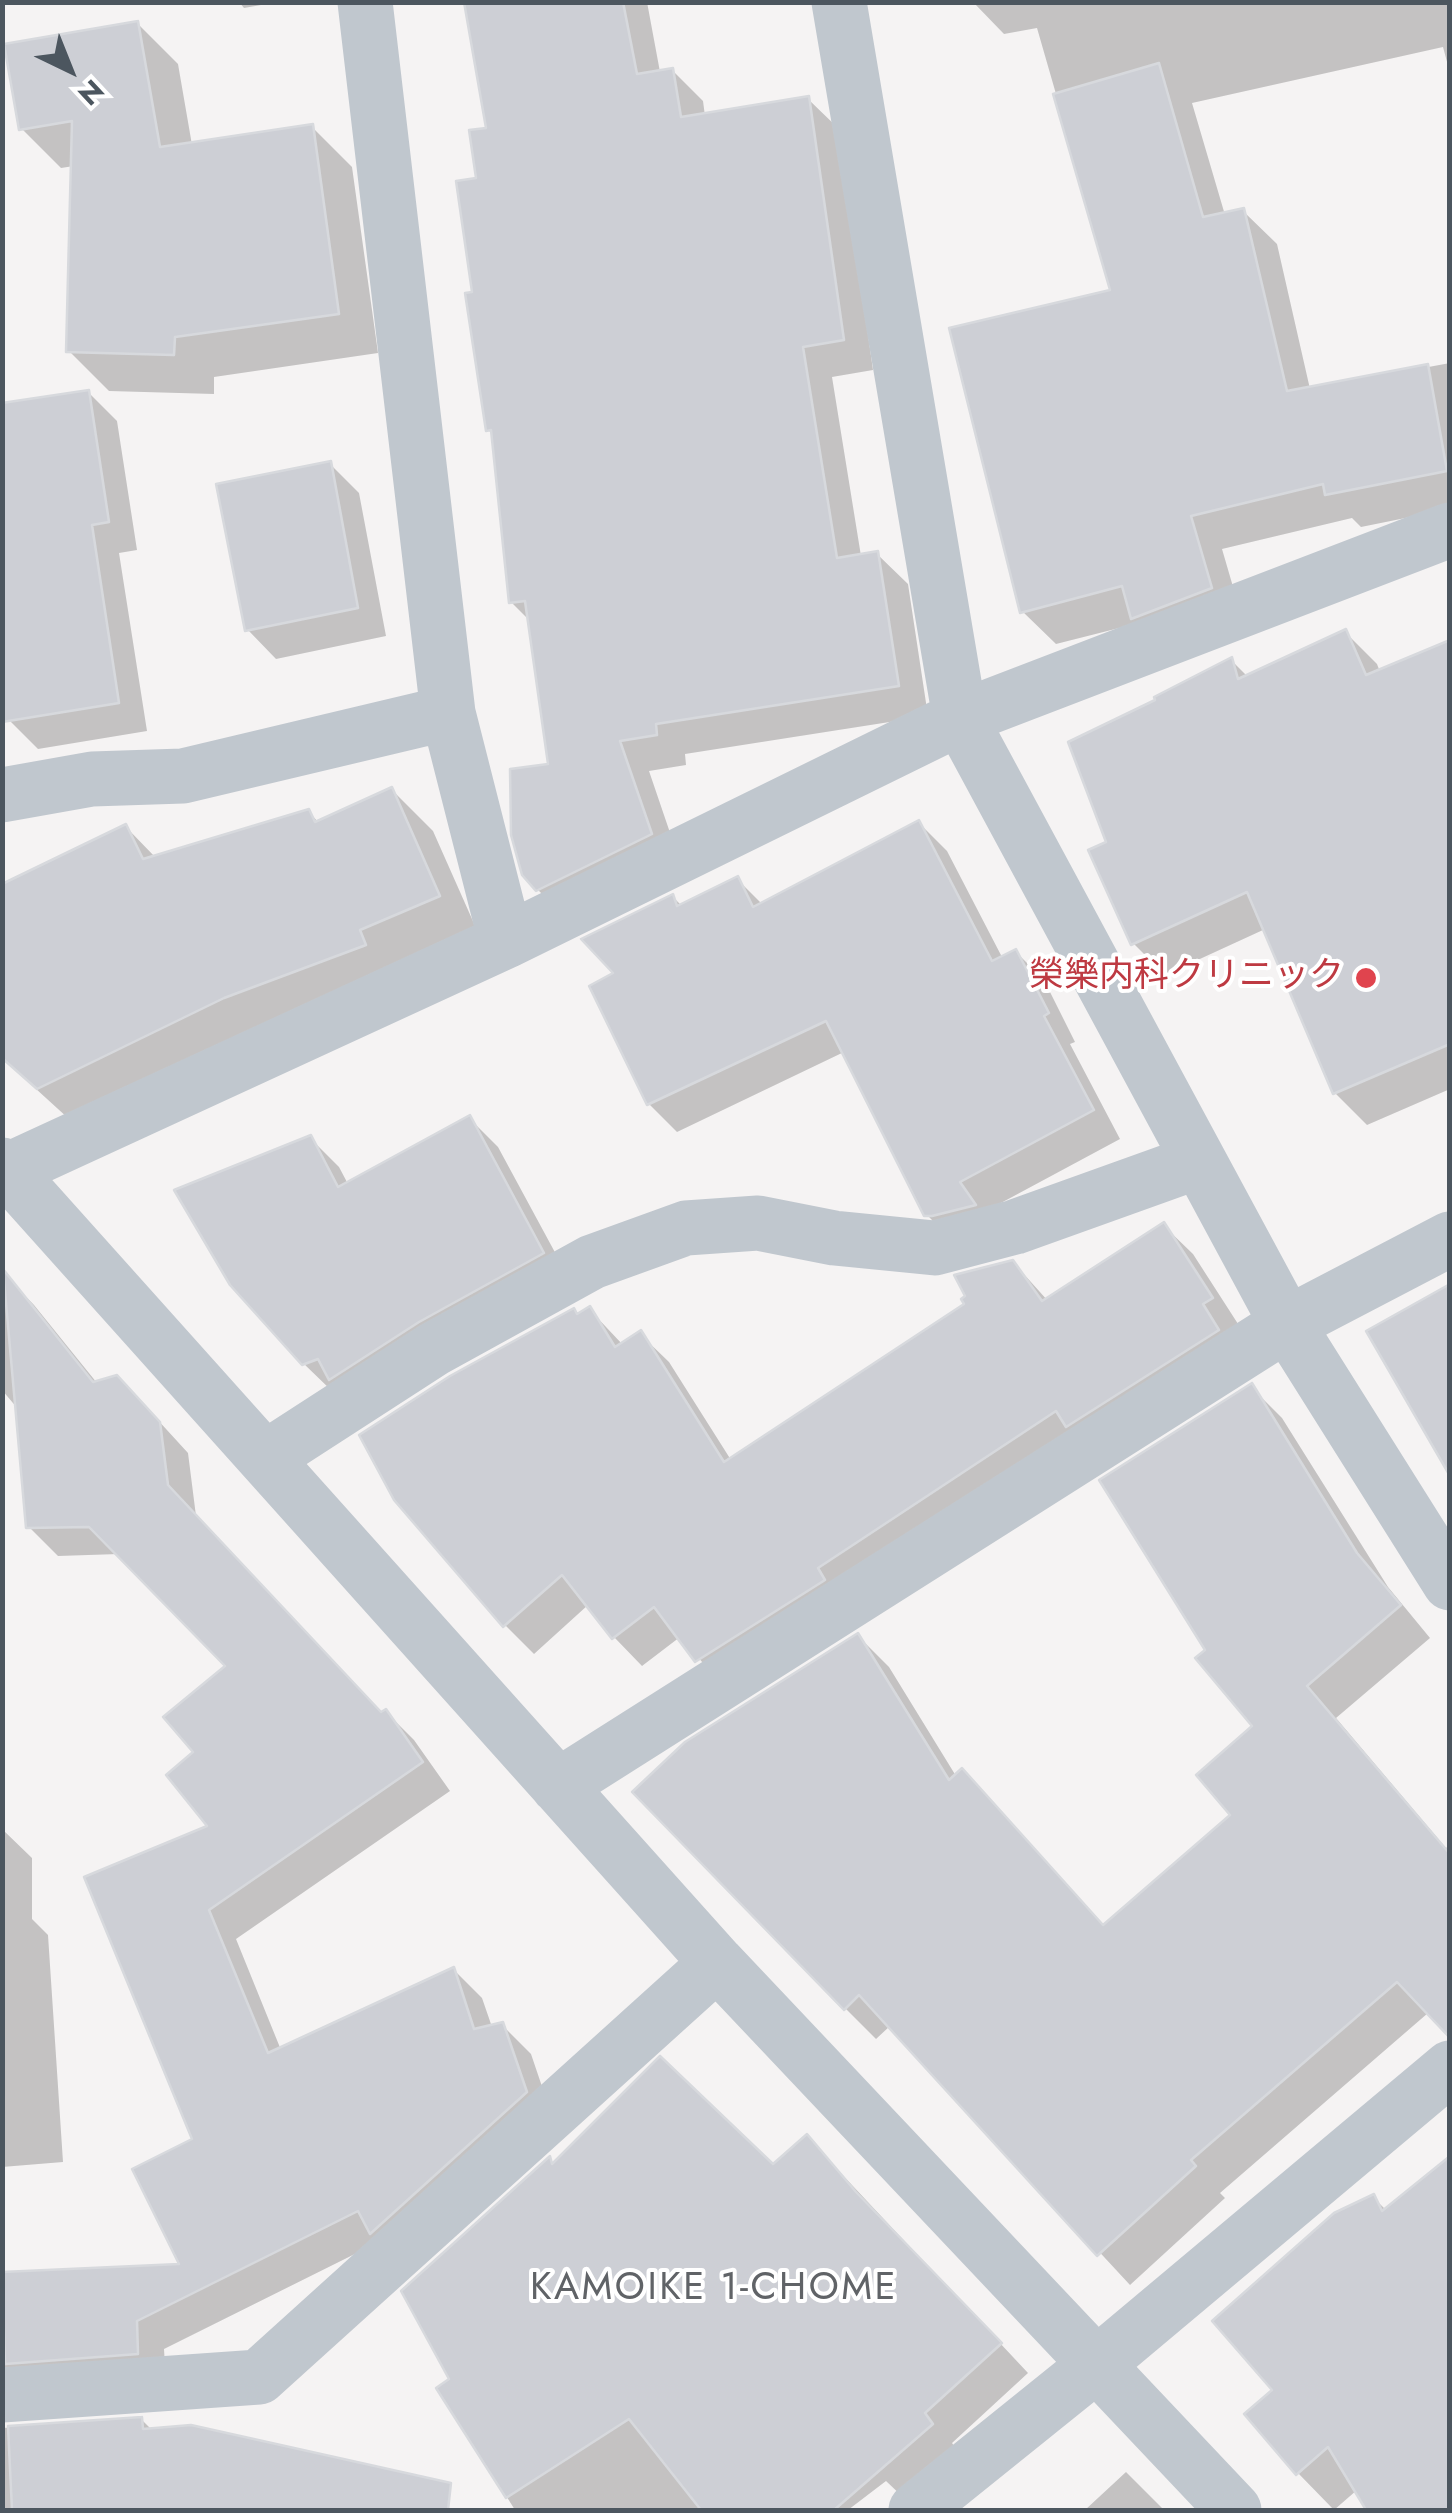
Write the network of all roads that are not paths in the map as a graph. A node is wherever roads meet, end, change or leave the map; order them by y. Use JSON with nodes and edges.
{"nodes":[{"id":1,"x":365,"y":2,"type":"edge"},
{"id":2,"x":838,"y":2,"type":"edge"},
{"id":3,"x":1450,"y":530,"type":"edge"},
{"id":4,"x":448,"y":713,"type":"junction"},
{"id":5,"x":960,"y":718,"type":"junction"},
{"id":6,"x":2,"y":795,"type":"edge"},
{"id":7,"x":506,"y":941,"type":"junction"},
{"id":8,"x":1199,"y":1161,"type":"junction"},
{"id":9,"x":4,"y":1170,"type":"edge"},
{"id":10,"x":1450,"y":1239,"type":"edge"},
{"id":11,"x":1287,"y":1324,"type":"junction"},
{"id":12,"x":267,"y":1458,"type":"junction"},
{"id":13,"x":1450,"y":1583,"type":"edge"},
{"id":14,"x":558,"y":1786,"type":"junction"},
{"id":15,"x":717,"y":1963,"type":"junction"},
{"id":16,"x":1450,"y":2068,"type":"edge"},
{"id":17,"x":1096,"y":2365,"type":"junction"},
{"id":18,"x":2,"y":2395,"type":"edge"},
{"id":19,"x":916,"y":2510,"type":"edge"},
{"id":20,"x":1234,"y":2510,"type":"edge"}],
"edges":[{"from":1,"to":4,"type":"street"},
{"from":2,"to":5,"type":"street"},
{"from":3,"to":5,"type":"street"},
{"from":4,"to":6,"type":"street"},
{"from":4,"to":7,"type":"street"},
{"from":5,"to":7,"type":"street"},
{"from":5,"to":8,"type":"street"},
{"from":7,"to":9,"type":"street"},
{"from":8,"to":11,"type":"street"},
{"from":8,"to":12,"type":"street"},
{"from":9,"to":12,"type":"street"},
{"from":10,"to":11,"type":"street"},
{"from":11,"to":13,"type":"street"},
{"from":11,"to":14,"type":"street"},
{"from":12,"to":14,"type":"street"},
{"from":14,"to":15,"type":"street"},
{"from":15,"to":17,"type":"street"},
{"from":15,"to":18,"type":"street"},
{"from":16,"to":17,"type":"street"},
{"from":17,"to":19,"type":"street"},
{"from":17,"to":20,"type":"street"}]}
